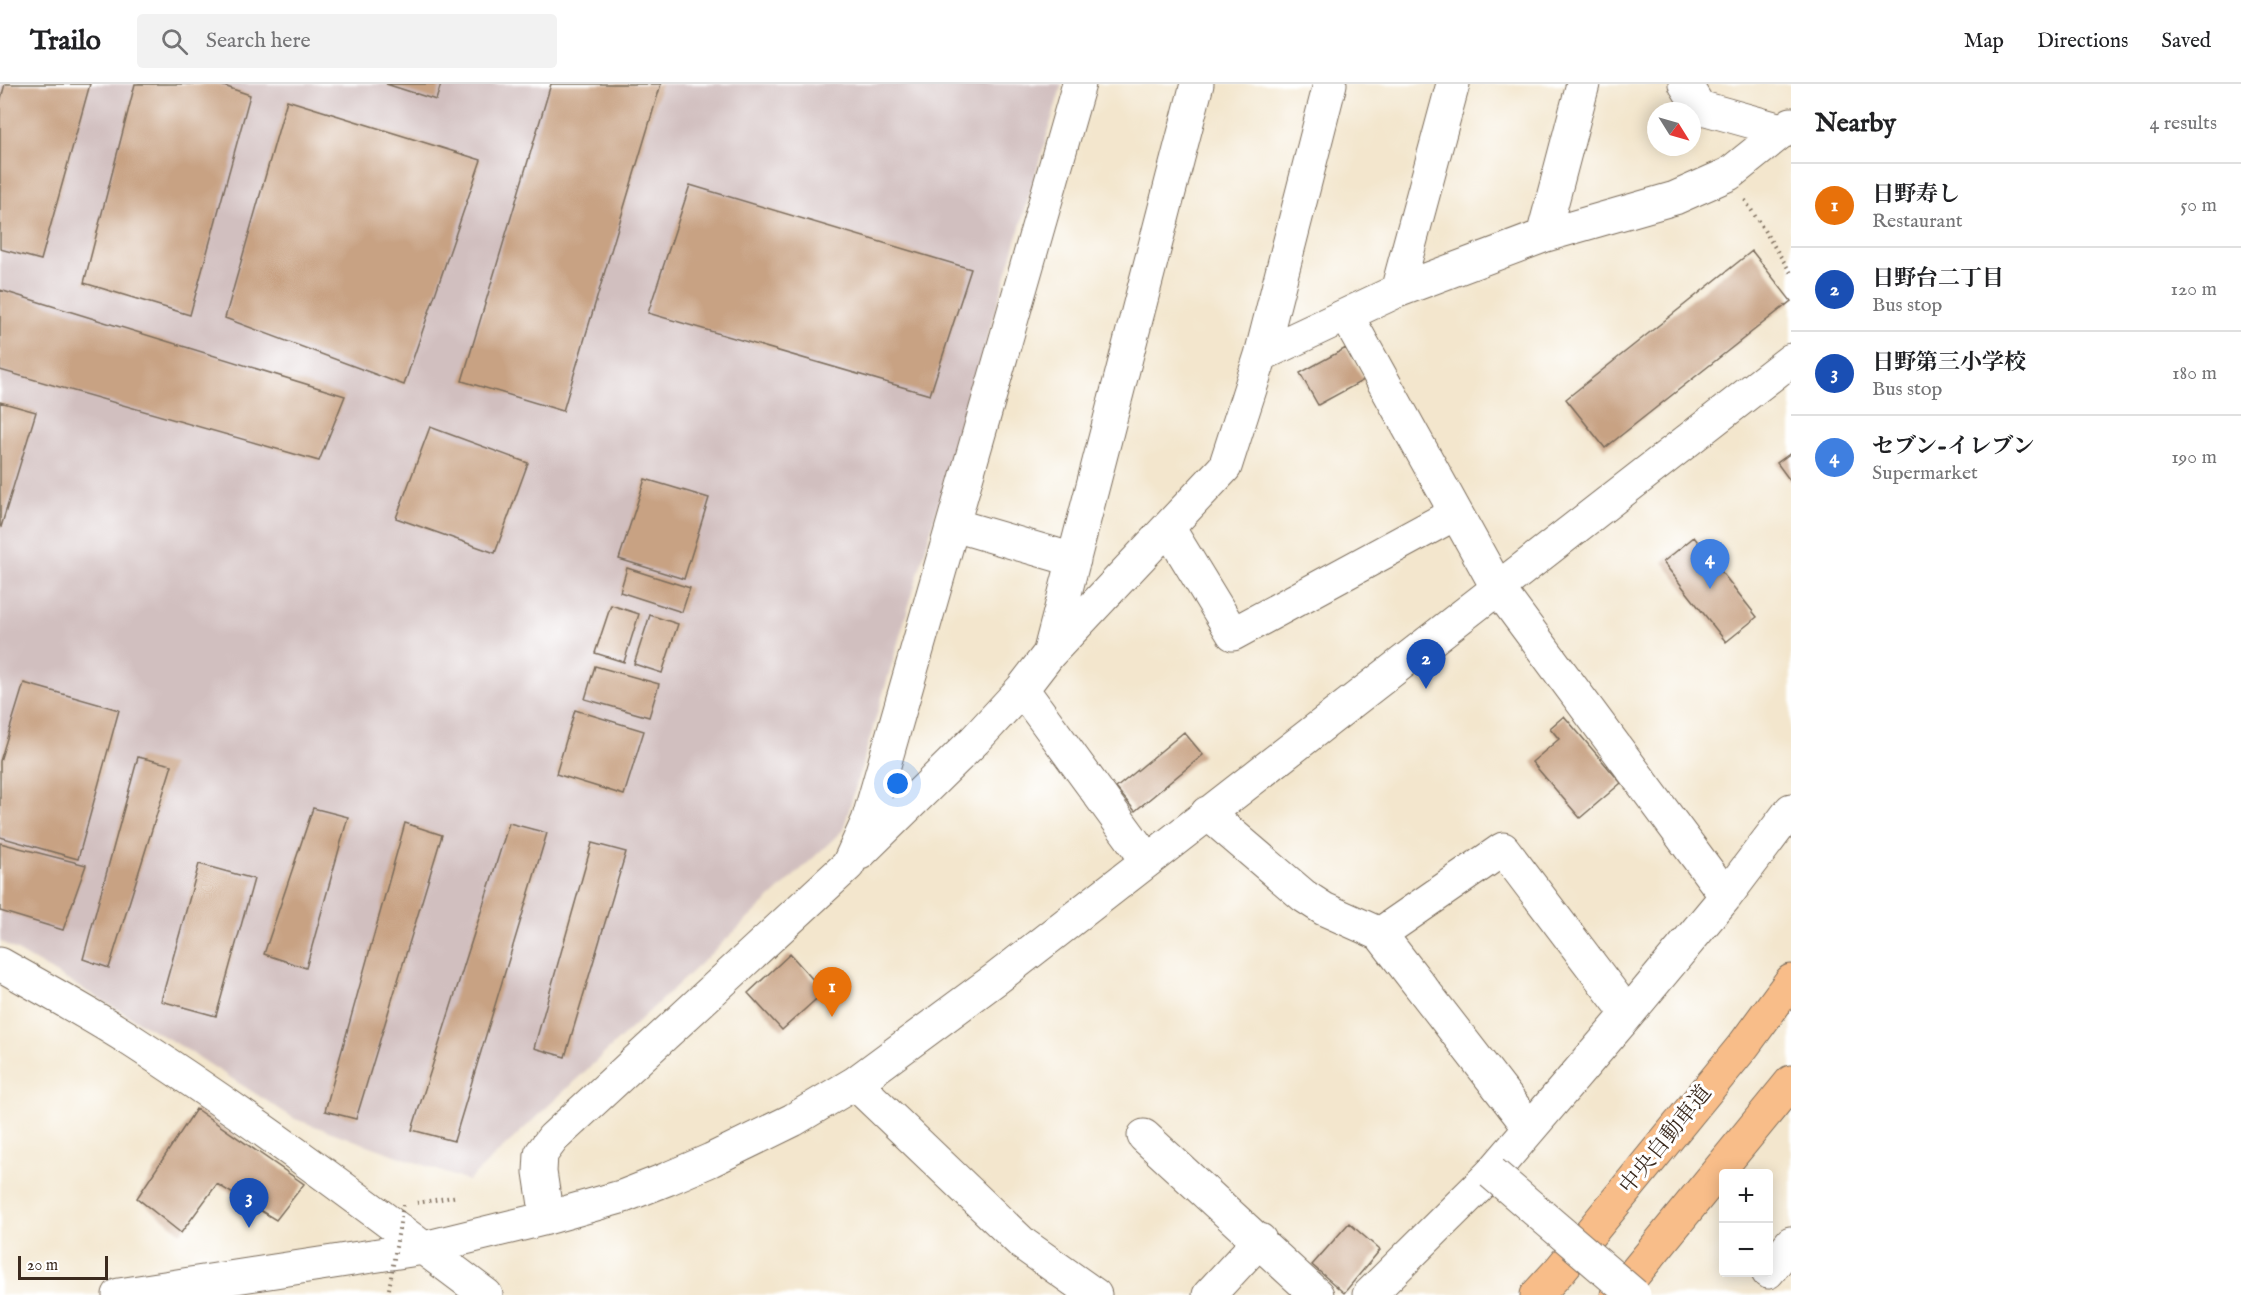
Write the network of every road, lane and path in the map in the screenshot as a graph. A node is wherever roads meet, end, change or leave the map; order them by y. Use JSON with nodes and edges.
{"nodes":[{"id":1,"x":1080,"y":84,"type":"edge"},
{"id":2,"x":1197,"y":84,"type":"edge"},
{"id":3,"x":1330,"y":84,"type":"edge"},
{"id":4,"x":1453,"y":84,"type":"edge"},
{"id":5,"x":1582,"y":84,"type":"edge"},
{"id":6,"x":1685,"y":84,"type":"edge"},
{"id":7,"x":1788,"y":128,"type":"edge"},
{"id":8,"x":1729,"y":174,"type":"junction"},
{"id":9,"x":1543,"y":236,"type":"junction"},
{"id":10,"x":1791,"y":273,"type":"edge"},
{"id":11,"x":1397,"y":291,"type":"junction"},
{"id":12,"x":1347,"y":316,"type":"junction"},
{"id":13,"x":1261,"y":355,"type":"junction"},
{"id":14,"x":1791,"y":360,"type":"edge"},
{"id":15,"x":1456,"y":513,"type":"junction"},
{"id":16,"x":954,"y":525,"type":"junction"},
{"id":17,"x":1169,"y":529,"type":"junction"},
{"id":18,"x":1074,"y":560,"type":"junction"},
{"id":19,"x":1497,"y":588,"type":"junction"},
{"id":20,"x":1049,"y":654,"type":"junction"},
{"id":21,"x":1022,"y":689,"type":"junction"},
{"id":22,"x":1791,"y":810,"type":"edge"},
{"id":23,"x":1207,"y":813,"type":"junction"},
{"id":24,"x":1147,"y":860,"type":"junction"},
{"id":25,"x":848,"y":865,"type":"junction"},
{"id":26,"x":1726,"y":896,"type":"junction"},
{"id":27,"x":1380,"y":934,"type":"junction"},
{"id":28,"x":0,"y":964,"type":"edge"},
{"id":29,"x":1791,"y":981,"type":"edge"},
{"id":30,"x":1628,"y":1014,"type":"junction"},
{"id":31,"x":855,"y":1083,"type":"junction"},
{"id":32,"x":1791,"y":1083,"type":"edge"},
{"id":33,"x":1530,"y":1128,"type":"junction"},
{"id":34,"x":1144,"y":1136,"type":"dead end"},
{"id":35,"x":1492,"y":1173,"type":"junction"},
{"id":36,"x":458,"y":1196,"type":"dead end"},
{"id":37,"x":546,"y":1218,"type":"junction"},
{"id":38,"x":1260,"y":1240,"type":"junction"},
{"id":39,"x":1791,"y":1243,"type":"edge"},
{"id":40,"x":424,"y":1248,"type":"junction"},
{"id":41,"x":1773,"y":1266,"type":"edge"},
{"id":42,"x":1764,"y":1277,"type":"edge"},
{"id":43,"x":119,"y":1295,"type":"edge"},
{"id":44,"x":388,"y":1295,"type":"edge"},
{"id":45,"x":486,"y":1295,"type":"edge"},
{"id":46,"x":1095,"y":1295,"type":"edge"},
{"id":47,"x":1209,"y":1295,"type":"edge"},
{"id":48,"x":1317,"y":1295,"type":"edge"},
{"id":49,"x":1370,"y":1295,"type":"edge"},
{"id":50,"x":1537,"y":1295,"type":"edge"},
{"id":51,"x":1617,"y":1295,"type":"edge"},
{"id":52,"x":1634,"y":1295,"type":"edge"},
{"id":53,"x":1751,"y":1295,"type":"edge"}],
"edges":[{"from":1,"to":16,"type":"street"},
{"from":2,"to":18,"type":"street"},
{"from":3,"to":13,"type":"street"},
{"from":4,"to":11,"type":"street"},
{"from":5,"to":9,"type":"street"},
{"from":6,"to":7,"type":"street"},
{"from":7,"to":8,"type":"street"},
{"from":8,"to":9,"type":"street"},
{"from":8,"to":10,"type":"path"},
{"from":9,"to":11,"type":"street"},
{"from":11,"to":12,"type":"street"},
{"from":12,"to":13,"type":"street"},
{"from":12,"to":15,"type":"street"},
{"from":13,"to":17,"type":"street"},
{"from":14,"to":19,"type":"street"},
{"from":15,"to":17,"type":"street"},
{"from":15,"to":19,"type":"street"},
{"from":16,"to":18,"type":"street"},
{"from":16,"to":25,"type":"street"},
{"from":17,"to":20,"type":"street"},
{"from":18,"to":20,"type":"street"},
{"from":19,"to":23,"type":"street"},
{"from":19,"to":26,"type":"street"},
{"from":20,"to":21,"type":"street"},
{"from":21,"to":24,"type":"street"},
{"from":21,"to":25,"type":"street"},
{"from":22,"to":26,"type":"street"},
{"from":23,"to":24,"type":"street"},
{"from":23,"to":27,"type":"street"},
{"from":24,"to":31,"type":"street"},
{"from":25,"to":37,"type":"street"},
{"from":26,"to":30,"type":"street"},
{"from":27,"to":30,"type":"street"},
{"from":27,"to":33,"type":"street"},
{"from":28,"to":40,"type":"street"},
{"from":29,"to":50,"type":"highway","name":"中央自動車道"},
{"from":30,"to":33,"type":"street"},
{"from":31,"to":37,"type":"street"},
{"from":31,"to":46,"type":"street"},
{"from":32,"to":51,"type":"highway"},
{"from":33,"to":35,"type":"street"},
{"from":34,"to":38,"type":"street"},
{"from":35,"to":49,"type":"street"},
{"from":35,"to":52,"type":"street","bridge":true},
{"from":36,"to":44,"type":"path","bridge":true},
{"from":37,"to":40,"type":"street"},
{"from":38,"to":47,"type":"street"},
{"from":38,"to":48,"type":"street"},
{"from":39,"to":41,"type":"street"},
{"from":40,"to":43,"type":"street"},
{"from":40,"to":45,"type":"street"},
{"from":42,"to":53,"type":"street"}]}
